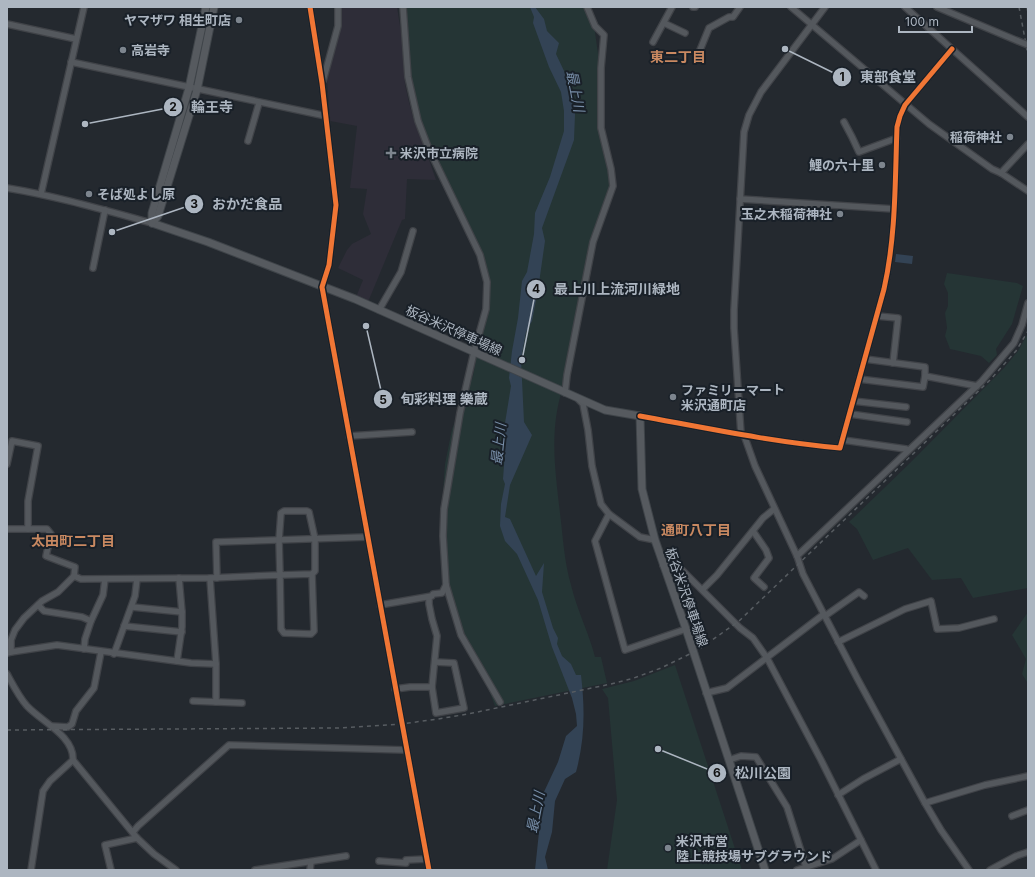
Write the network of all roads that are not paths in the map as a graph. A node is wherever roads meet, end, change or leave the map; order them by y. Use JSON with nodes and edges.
{"nodes":[{"id":1,"x":84,"y":7,"type":"edge"},
{"id":2,"x":206,"y":7,"type":"edge"},
{"id":3,"x":214,"y":7,"type":"edge"},
{"id":4,"x":310,"y":7,"type":"edge"},
{"id":5,"x":338,"y":7,"type":"edge"},
{"id":6,"x":403,"y":7,"type":"edge"},
{"id":7,"x":587,"y":7,"type":"edge"},
{"id":8,"x":672,"y":7,"type":"edge"},
{"id":9,"x":740,"y":7,"type":"edge"},
{"id":10,"x":791,"y":7,"type":"edge"},
{"id":11,"x":825,"y":7,"type":"edge"},
{"id":12,"x":905,"y":7,"type":"edge"},
{"id":13,"x":937,"y":7,"type":"edge"},
{"id":14,"x":664,"y":23,"type":"junction"},
{"id":15,"x":7,"y":24,"type":"edge"},
{"id":16,"x":812,"y":25,"type":"junction"},
{"id":17,"x":685,"y":33,"type":"dead end"},
{"id":18,"x":76,"y":39,"type":"junction"},
{"id":19,"x":653,"y":42,"type":"dead end"},
{"id":20,"x":1028,"y":45,"type":"edge"},
{"id":21,"x":952,"y":49,"type":"junction"},
{"id":22,"x":698,"y":55,"type":"dead end"},
{"id":23,"x":71,"y":62,"type":"junction"},
{"id":24,"x":322,"y":83,"type":"junction"},
{"id":25,"x":189,"y":88,"type":"junction"},
{"id":26,"x":197,"y":90,"type":"junction"},
{"id":27,"x":259,"y":103,"type":"junction"},
{"id":28,"x":905,"y":105,"type":"junction"},
{"id":29,"x":326,"y":116,"type":"junction"},
{"id":30,"x":1028,"y":117,"type":"edge"},
{"id":31,"x":844,"y":122,"type":"dead end"},
{"id":32,"x":897,"y":138,"type":"junction"},
{"id":33,"x":248,"y":141,"type":"dead end"},
{"id":34,"x":1028,"y":144,"type":"edge"},
{"id":35,"x":1001,"y":173,"type":"junction"},
{"id":36,"x":7,"y":188,"type":"edge"},
{"id":37,"x":1028,"y":191,"type":"edge"},
{"id":38,"x":41,"y":194,"type":"junction"},
{"id":39,"x":740,"y":199,"type":"junction"},
{"id":40,"x":894,"y":209,"type":"junction"},
{"id":41,"x":105,"y":210,"type":"junction"},
{"id":42,"x":152,"y":223,"type":"junction"},
{"id":43,"x":414,"y":231,"type":"dead end"},
{"id":44,"x":93,"y":268,"type":"dead end"},
{"id":45,"x":322,"y":287,"type":"junction"},
{"id":46,"x":1028,"y":303,"type":"edge"},
{"id":47,"x":379,"y":310,"type":"junction"},
{"id":48,"x":877,"y":316,"type":"junction"},
{"id":49,"x":477,"y":354,"type":"junction"},
{"id":50,"x":865,"y":359,"type":"junction"},
{"id":51,"x":893,"y":362,"type":"junction"},
{"id":52,"x":925,"y":376,"type":"junction"},
{"id":53,"x":858,"y":379,"type":"junction"},
{"id":54,"x":977,"y":386,"type":"junction"},
{"id":55,"x":563,"y":392,"type":"junction"},
{"id":56,"x":579,"y":399,"type":"junction"},
{"id":57,"x":853,"y":401,"type":"junction"},
{"id":58,"x":906,"y":407,"type":"dead end"},
{"id":59,"x":850,"y":414,"type":"junction"},
{"id":60,"x":640,"y":416,"type":"junction"},
{"id":61,"x":907,"y":422,"type":"dead end"},
{"id":62,"x":412,"y":432,"type":"dead end"},
{"id":63,"x":743,"y":435,"type":"junction"},
{"id":64,"x":349,"y":436,"type":"junction"},
{"id":65,"x":843,"y":440,"type":"junction"},
{"id":66,"x":906,"y":449,"type":"dead end"},
{"id":67,"x":7,"y":464,"type":"edge"},
{"id":68,"x":774,"y":509,"type":"junction"},
{"id":69,"x":609,"y":514,"type":"junction"},
{"id":70,"x":7,"y":528,"type":"edge"},
{"id":71,"x":28,"y":529,"type":"junction"},
{"id":72,"x":753,"y":531,"type":"junction"},
{"id":73,"x":367,"y":537,"type":"junction"},
{"id":74,"x":315,"y":539,"type":"junction"},
{"id":75,"x":278,"y":540,"type":"junction"},
{"id":76,"x":655,"y":540,"type":"junction"},
{"id":77,"x":797,"y":556,"type":"junction"},
{"id":78,"x":663,"y":565,"type":"junction"},
{"id":79,"x":312,"y":574,"type":"junction"},
{"id":80,"x":280,"y":575,"type":"junction"},
{"id":81,"x":74,"y":576,"type":"junction"},
{"id":82,"x":179,"y":578,"type":"junction"},
{"id":83,"x":210,"y":578,"type":"junction"},
{"id":84,"x":217,"y":578,"type":"junction"},
{"id":85,"x":105,"y":579,"type":"junction"},
{"id":86,"x":137,"y":579,"type":"junction"},
{"id":87,"x":446,"y":585,"type":"junction"},
{"id":88,"x":764,"y":587,"type":"dead end"},
{"id":89,"x":703,"y":590,"type":"junction"},
{"id":90,"x":864,"y":596,"type":"dead end"},
{"id":91,"x":429,"y":597,"type":"junction"},
{"id":92,"x":38,"y":605,"type":"junction"},
{"id":93,"x":380,"y":605,"type":"junction"},
{"id":94,"x":132,"y":607,"type":"junction"},
{"id":95,"x":182,"y":612,"type":"junction"},
{"id":96,"x":824,"y":615,"type":"junction"},
{"id":97,"x":994,"y":619,"type":"dead end"},
{"id":98,"x":91,"y":621,"type":"junction"},
{"id":99,"x":124,"y":626,"type":"junction"},
{"id":100,"x":686,"y":629,"type":"junction"},
{"id":101,"x":182,"y":632,"type":"junction"},
{"id":102,"x":838,"y":642,"type":"junction"},
{"id":103,"x":84,"y":649,"type":"junction"},
{"id":104,"x":9,"y":652,"type":"edge"},
{"id":105,"x":102,"y":652,"type":"junction"},
{"id":106,"x":114,"y":654,"type":"junction"},
{"id":107,"x":767,"y":658,"type":"junction"},
{"id":108,"x":177,"y":661,"type":"junction"},
{"id":109,"x":435,"y":662,"type":"junction"},
{"id":110,"x":216,"y":664,"type":"junction"},
{"id":111,"x":7,"y":674,"type":"edge"},
{"id":112,"x":432,"y":687,"type":"junction"},
{"id":113,"x":396,"y":689,"type":"junction"},
{"id":114,"x":706,"y":693,"type":"junction"},
{"id":115,"x":193,"y":701,"type":"dead end"},
{"id":116,"x":216,"y":702,"type":"junction"},
{"id":117,"x":500,"y":702,"type":"dead end"},
{"id":118,"x":242,"y":703,"type":"dead end"},
{"id":119,"x":51,"y":726,"type":"junction"},
{"id":120,"x":406,"y":750,"type":"junction"},
{"id":121,"x":901,"y":759,"type":"junction"},
{"id":122,"x":73,"y":760,"type":"junction"},
{"id":123,"x":729,"y":760,"type":"junction"},
{"id":124,"x":1028,"y":776,"type":"edge"},
{"id":125,"x":838,"y":795,"type":"junction"},
{"id":126,"x":925,"y":803,"type":"junction"},
{"id":127,"x":1028,"y":810,"type":"edge"},
{"id":128,"x":1012,"y":816,"type":"dead end"},
{"id":129,"x":133,"y":832,"type":"junction"},
{"id":130,"x":137,"y":838,"type":"junction"},
{"id":131,"x":861,"y":840,"type":"junction"},
{"id":132,"x":1028,"y":852,"type":"edge"},
{"id":133,"x":346,"y":856,"type":"dead end"},
{"id":134,"x":427,"y":860,"type":"junction"},
{"id":135,"x":380,"y":861,"type":"dead end"},
{"id":136,"x":311,"y":862,"type":"junction"},
{"id":137,"x":807,"y":869,"type":"edge"},
{"id":138,"x":31,"y":870,"type":"edge"},
{"id":139,"x":111,"y":870,"type":"edge"},
{"id":140,"x":176,"y":870,"type":"edge"},
{"id":141,"x":255,"y":870,"type":"edge"},
{"id":142,"x":310,"y":870,"type":"edge"},
{"id":143,"x":429,"y":870,"type":"edge"},
{"id":144,"x":765,"y":870,"type":"edge"},
{"id":145,"x":797,"y":870,"type":"edge"},
{"id":146,"x":876,"y":870,"type":"edge"},
{"id":147,"x":969,"y":870,"type":"edge"},
{"id":148,"x":990,"y":870,"type":"edge"}],
"edges":[{"from":1,"to":18,"type":"street"},
{"from":2,"to":25,"type":"main road"},
{"from":3,"to":26,"type":"main road"},
{"from":4,"to":24,"type":"street"},
{"from":5,"to":24,"type":"street"},
{"from":6,"to":49,"type":"street"},
{"from":7,"to":55,"type":"street"},
{"from":8,"to":14,"type":"street"},
{"from":9,"to":22,"type":"street"},
{"from":10,"to":16,"type":"street"},
{"from":11,"to":16,"type":"street"},
{"from":12,"to":21,"type":"street"},
{"from":13,"to":20,"type":"street","bridge":true},
{"from":14,"to":17,"type":"street"},
{"from":14,"to":19,"type":"street"},
{"from":15,"to":18,"type":"street"},
{"from":16,"to":28,"type":"street"},
{"from":16,"to":39,"type":"street"},
{"from":18,"to":23,"type":"street"},
{"from":21,"to":28,"type":"street"},
{"from":21,"to":30,"type":"street"},
{"from":23,"to":25,"type":"street"},
{"from":23,"to":38,"type":"street"},
{"from":24,"to":29,"type":"street"},
{"from":25,"to":26,"type":"street"},
{"from":25,"to":42,"type":"main road"},
{"from":26,"to":27,"type":"street"},
{"from":26,"to":42,"type":"main road"},
{"from":27,"to":29,"type":"street"},
{"from":27,"to":33,"type":"street"},
{"from":28,"to":32,"type":"street"},
{"from":28,"to":35,"type":"street"},
{"from":29,"to":45,"type":"street"},
{"from":31,"to":32,"type":"street"},
{"from":32,"to":40,"type":"street"},
{"from":34,"to":35,"type":"street"},
{"from":35,"to":37,"type":"street"},
{"from":36,"to":38,"type":"street"},
{"from":38,"to":41,"type":"street"},
{"from":39,"to":40,"type":"street"},
{"from":39,"to":63,"type":"street"},
{"from":40,"to":48,"type":"street"},
{"from":41,"to":42,"type":"street"},
{"from":41,"to":44,"type":"street"},
{"from":42,"to":45,"type":"main road","name":"板谷米沢停車場線"},
{"from":43,"to":47,"type":"street"},
{"from":45,"to":47,"type":"main road","name":"板谷米沢停車場線"},
{"from":45,"to":64,"type":"street"},
{"from":46,"to":54,"type":"street"},
{"from":47,"to":49,"type":"main road","name":"板谷米沢停車場線"},
{"from":48,"to":50,"type":"street"},
{"from":48,"to":51,"type":"street"},
{"from":49,"to":55,"type":"main road","name":"板谷米沢停車場線"},
{"from":49,"to":87,"type":"street"},
{"from":50,"to":51,"type":"street"},
{"from":50,"to":53,"type":"street"},
{"from":51,"to":52,"type":"street"},
{"from":52,"to":53,"type":"street"},
{"from":52,"to":54,"type":"street"},
{"from":53,"to":57,"type":"street"},
{"from":54,"to":77,"type":"street"},
{"from":55,"to":56,"type":"main road","name":"板谷米沢停車場線"},
{"from":56,"to":60,"type":"main road","name":"板谷米沢停車場線"},
{"from":56,"to":69,"type":"street"},
{"from":57,"to":58,"type":"street"},
{"from":57,"to":59,"type":"street"},
{"from":59,"to":61,"type":"street"},
{"from":59,"to":65,"type":"street"},
{"from":60,"to":63,"type":"street"},
{"from":60,"to":76,"type":"main road","name":"板谷米沢停車場線"},
{"from":62,"to":64,"type":"street"},
{"from":63,"to":65,"type":"street"},
{"from":63,"to":68,"type":"street"},
{"from":64,"to":73,"type":"street"},
{"from":65,"to":66,"type":"street"},
{"from":67,"to":71,"type":"street"},
{"from":68,"to":72,"type":"street"},
{"from":68,"to":77,"type":"street"},
{"from":69,"to":76,"type":"street"},
{"from":69,"to":100,"type":"street"},
{"from":70,"to":71,"type":"street"},
{"from":71,"to":81,"type":"street"},
{"from":72,"to":88,"type":"street"},
{"from":72,"to":89,"type":"street"},
{"from":73,"to":74,"type":"street"},
{"from":73,"to":93,"type":"street"},
{"from":74,"to":75,"type":"street"},
{"from":74,"to":75,"type":"street"},
{"from":74,"to":79,"type":"street"},
{"from":75,"to":80,"type":"street"},
{"from":75,"to":84,"type":"street"},
{"from":76,"to":78,"type":"main road","name":"板谷米沢停車場線"},
{"from":77,"to":96,"type":"street"},
{"from":78,"to":89,"type":"street"},
{"from":78,"to":100,"type":"main road","name":"板谷米沢停車場線"},
{"from":79,"to":80,"type":"street"},
{"from":79,"to":80,"type":"street"},
{"from":80,"to":84,"type":"street"},
{"from":81,"to":85,"type":"street"},
{"from":81,"to":92,"type":"street"},
{"from":82,"to":83,"type":"street"},
{"from":82,"to":86,"type":"street"},
{"from":82,"to":95,"type":"street"},
{"from":83,"to":84,"type":"street"},
{"from":83,"to":110,"type":"street"},
{"from":85,"to":86,"type":"street"},
{"from":85,"to":98,"type":"street"},
{"from":86,"to":94,"type":"street"},
{"from":87,"to":91,"type":"street"},
{"from":87,"to":117,"type":"street"},
{"from":89,"to":107,"type":"street"},
{"from":90,"to":96,"type":"street"},
{"from":91,"to":93,"type":"street"},
{"from":91,"to":109,"type":"street"},
{"from":92,"to":98,"type":"street"},
{"from":92,"to":104,"type":"street"},
{"from":93,"to":113,"type":"street"},
{"from":94,"to":95,"type":"street"},
{"from":94,"to":99,"type":"street"},
{"from":95,"to":101,"type":"street"},
{"from":96,"to":102,"type":"street"},
{"from":96,"to":107,"type":"street"},
{"from":97,"to":102,"type":"street"},
{"from":98,"to":103,"type":"street"},
{"from":99,"to":101,"type":"street"},
{"from":99,"to":106,"type":"street"},
{"from":100,"to":114,"type":"main road","name":"板谷米沢停車場線"},
{"from":101,"to":108,"type":"street"},
{"from":102,"to":121,"type":"street"},
{"from":103,"to":104,"type":"street"},
{"from":103,"to":105,"type":"street"},
{"from":105,"to":106,"type":"street"},
{"from":105,"to":119,"type":"street"},
{"from":106,"to":108,"type":"street"},
{"from":107,"to":114,"type":"street"},
{"from":107,"to":125,"type":"street"},
{"from":108,"to":110,"type":"street"},
{"from":109,"to":112,"type":"street"},
{"from":109,"to":112,"type":"street"},
{"from":110,"to":116,"type":"street"},
{"from":111,"to":119,"type":"street"},
{"from":112,"to":113,"type":"street"},
{"from":113,"to":120,"type":"street"},
{"from":114,"to":123,"type":"main road","name":"板谷米沢停車場線"},
{"from":115,"to":116,"type":"street"},
{"from":116,"to":118,"type":"street"},
{"from":119,"to":122,"type":"street"},
{"from":120,"to":129,"type":"street"},
{"from":120,"to":134,"type":"street"},
{"from":121,"to":125,"type":"street"},
{"from":121,"to":126,"type":"street"},
{"from":122,"to":129,"type":"street"},
{"from":122,"to":138,"type":"street"},
{"from":123,"to":137,"type":"street"},
{"from":123,"to":144,"type":"main road","name":"板谷米沢停車場線"},
{"from":124,"to":126,"type":"street"},
{"from":125,"to":131,"type":"street"},
{"from":126,"to":147,"type":"street"},
{"from":127,"to":128,"type":"street"},
{"from":129,"to":130,"type":"street"},
{"from":130,"to":139,"type":"street"},
{"from":130,"to":140,"type":"street"},
{"from":131,"to":137,"type":"street"},
{"from":131,"to":146,"type":"street"},
{"from":132,"to":148,"type":"street"},
{"from":133,"to":136,"type":"street"},
{"from":134,"to":135,"type":"street"},
{"from":134,"to":143,"type":"street"},
{"from":136,"to":141,"type":"street"},
{"from":136,"to":142,"type":"street"},
{"from":137,"to":145,"type":"street"}]}
